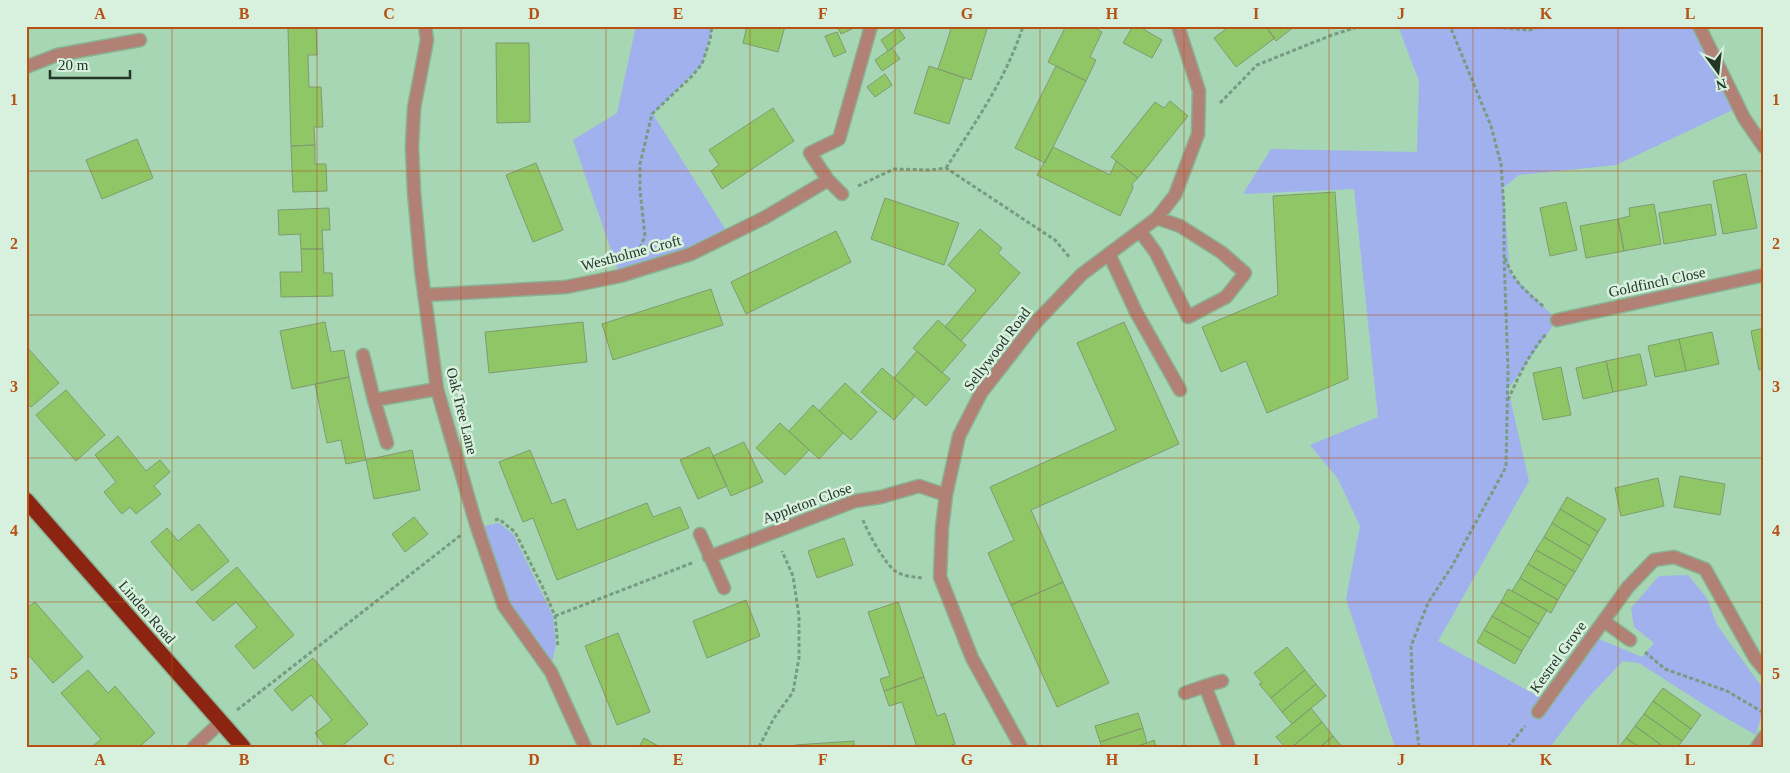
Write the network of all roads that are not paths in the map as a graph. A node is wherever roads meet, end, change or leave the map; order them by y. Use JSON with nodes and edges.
{"nodes":[{"id":1,"x":425,"y":26,"type":"edge"},
{"id":2,"x":871,"y":26,"type":"edge"},
{"id":3,"x":1178,"y":26,"type":"edge"},
{"id":4,"x":1699,"y":26,"type":"edge"},
{"id":5,"x":140,"y":40,"type":"dead end"},
{"id":6,"x":26,"y":68,"type":"edge"},
{"id":7,"x":1764,"y":147,"type":"edge"},
{"id":8,"x":828,"y":180,"type":"junction"},
{"id":9,"x":842,"y":194,"type":"road end"},
{"id":10,"x":1157,"y":218,"type":"junction"},
{"id":11,"x":1140,"y":231,"type":"junction"},
{"id":12,"x":1108,"y":254,"type":"junction"},
{"id":13,"x":1764,"y":275,"type":"edge"},
{"id":14,"x":424,"y":295,"type":"junction"},
{"id":15,"x":1557,"y":320,"type":"road end"},
{"id":16,"x":364,"y":354,"type":"dead end"},
{"id":17,"x":438,"y":389,"type":"junction"},
{"id":18,"x":1180,"y":390,"type":"dead end"},
{"id":19,"x":374,"y":400,"type":"junction"},
{"id":20,"x":387,"y":443,"type":"dead end"},
{"id":21,"x":946,"y":495,"type":"junction"},
{"id":22,"x":26,"y":500,"type":"edge"},
{"id":23,"x":700,"y":534,"type":"dead end"},
{"id":24,"x":709,"y":557,"type":"junction"},
{"id":25,"x":724,"y":588,"type":"dead end"},
{"id":26,"x":1604,"y":622,"type":"junction"},
{"id":27,"x":1630,"y":640,"type":"road end"},
{"id":28,"x":1764,"y":668,"type":"edge"},
{"id":29,"x":1222,"y":680,"type":"dead end"},
{"id":30,"x":1205,"y":686,"type":"junction"},
{"id":31,"x":1186,"y":693,"type":"dead end"},
{"id":32,"x":1538,"y":712,"type":"road end"},
{"id":33,"x":220,"y":722,"type":"junction"},
{"id":34,"x":1764,"y":737,"type":"edge"},
{"id":35,"x":194,"y":747,"type":"edge"},
{"id":36,"x":242,"y":747,"type":"edge"},
{"id":37,"x":585,"y":747,"type":"edge"},
{"id":38,"x":1021,"y":747,"type":"edge"},
{"id":39,"x":1229,"y":747,"type":"edge"},
{"id":40,"x":1757,"y":747,"type":"edge"}],
"edges":[{"from":1,"to":14,"type":"street","name":"Oak Tree Lane"},
{"from":2,"to":8,"type":"street"},
{"from":3,"to":10,"type":"street","name":"Sellywood Road"},
{"from":4,"to":7,"type":"street"},
{"from":5,"to":6,"type":"street"},
{"from":8,"to":9,"type":"street"},
{"from":8,"to":14,"type":"street","name":"Westholme Croft"},
{"from":10,"to":11,"type":"street","name":"Sellywood Road"},
{"from":10,"to":11,"type":"street"},
{"from":11,"to":12,"type":"street","name":"Sellywood Road"},
{"from":12,"to":18,"type":"street"},
{"from":12,"to":21,"type":"street","name":"Sellywood Road"},
{"from":13,"to":15,"type":"street","name":"Goldfinch Close"},
{"from":14,"to":17,"type":"street","name":"Oak Tree Lane"},
{"from":16,"to":19,"type":"street"},
{"from":17,"to":19,"type":"street"},
{"from":17,"to":37,"type":"street","name":"Oak Tree Lane"},
{"from":19,"to":20,"type":"street"},
{"from":21,"to":24,"type":"street","name":"Appleton Close"},
{"from":21,"to":38,"type":"street","name":"Sellywood Road"},
{"from":22,"to":33,"type":"highway","name":"Linden Road"},
{"from":23,"to":24,"type":"street"},
{"from":24,"to":25,"type":"street"},
{"from":26,"to":27,"type":"street","name":"Kestrel Grove"},
{"from":26,"to":28,"type":"street","name":"Kestrel Grove"},
{"from":26,"to":32,"type":"street","name":"Kestrel Grove"},
{"from":29,"to":30,"type":"street"},
{"from":30,"to":31,"type":"street"},
{"from":30,"to":39,"type":"street"},
{"from":33,"to":35,"type":"street"},
{"from":33,"to":36,"type":"highway","name":"Linden Road"},
{"from":34,"to":40,"type":"street"}]}
